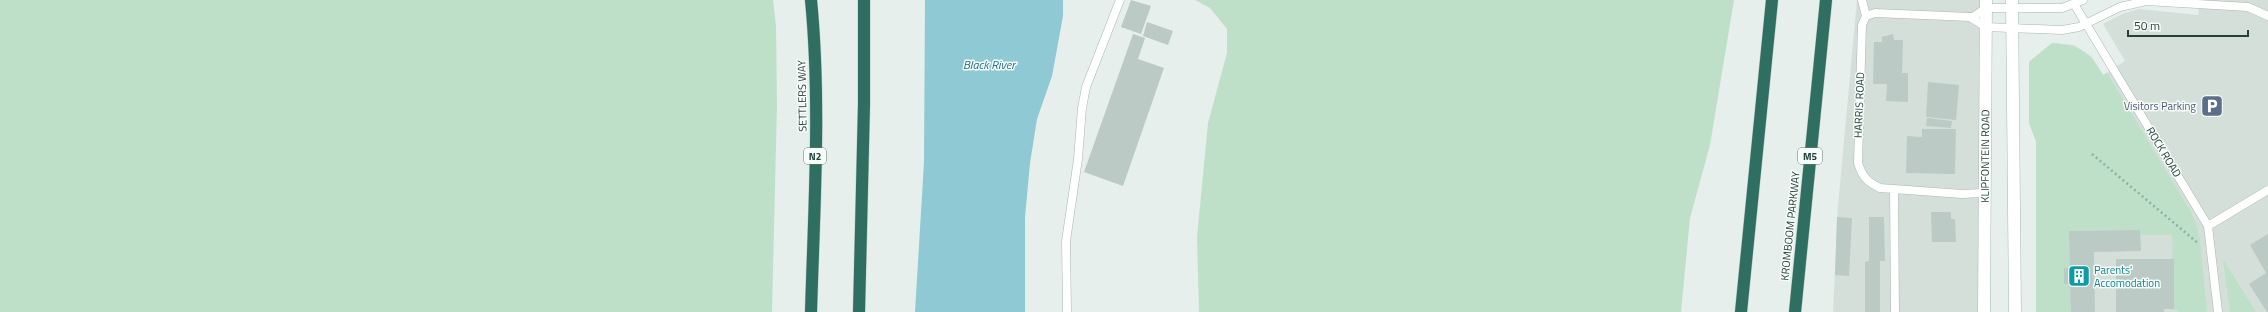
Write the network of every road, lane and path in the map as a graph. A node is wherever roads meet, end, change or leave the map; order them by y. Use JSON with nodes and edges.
{"nodes":[{"id":1,"x":811,"y":0,"type":"edge"},
{"id":2,"x":864,"y":0,"type":"edge"},
{"id":3,"x":1120,"y":0,"type":"edge"},
{"id":4,"x":1772,"y":0,"type":"edge"},
{"id":5,"x":1826,"y":0,"type":"edge"},
{"id":6,"x":1862,"y":0,"type":"edge"},
{"id":7,"x":2083,"y":0,"type":"edge"},
{"id":8,"x":2169,"y":1,"type":"edge"},
{"id":9,"x":1986,"y":4,"type":"edge"},
{"id":10,"x":2012,"y":4,"type":"edge"},
{"id":11,"x":2074,"y":4,"type":"junction"},
{"id":12,"x":1866,"y":16,"type":"junction"},
{"id":13,"x":2268,"y":16,"type":"edge"},
{"id":14,"x":1973,"y":17,"type":"junction"},
{"id":15,"x":2086,"y":24,"type":"junction"},
{"id":16,"x":1986,"y":26,"type":"junction"},
{"id":17,"x":2012,"y":27,"type":"junction"},
{"id":18,"x":2092,"y":154,"type":"dead end"},
{"id":19,"x":1894,"y":190,"type":"junction"},
{"id":20,"x":2268,"y":190,"type":"edge"},
{"id":21,"x":1983,"y":193,"type":"junction"},
{"id":22,"x":2208,"y":226,"type":"junction"},
{"id":23,"x":2211,"y":245,"type":"junction"},
{"id":24,"x":811,"y":312,"type":"edge"},
{"id":25,"x":859,"y":312,"type":"edge"},
{"id":26,"x":1067,"y":312,"type":"edge"},
{"id":27,"x":1741,"y":312,"type":"edge"},
{"id":28,"x":1795,"y":312,"type":"edge"},
{"id":29,"x":1895,"y":312,"type":"edge"},
{"id":30,"x":1984,"y":312,"type":"edge"},
{"id":31,"x":2015,"y":312,"type":"edge"},
{"id":32,"x":2218,"y":312,"type":"edge"}],
"edges":[{"from":1,"to":24,"type":"highway","name":"SETTLERS WAY","number":"N2"},
{"from":2,"to":25,"type":"highway"},
{"from":3,"to":26,"type":"lane"},
{"from":4,"to":27,"type":"highway"},
{"from":5,"to":28,"type":"highway","name":"KROMBOOM PARKWAY","number":"M5"},
{"from":6,"to":12,"type":"lane"},
{"from":7,"to":11,"type":"lane"},
{"from":8,"to":13,"type":"lane"},
{"from":8,"to":15,"type":"lane"},
{"from":9,"to":10,"type":"lane"},
{"from":9,"to":14,"type":"lane"},
{"from":9,"to":16,"type":"main road","name":"KLIPFONTEIN ROAD"},
{"from":10,"to":11,"type":"lane"},
{"from":10,"to":17,"type":"main road"},
{"from":11,"to":15,"type":"lane","name":"ROCK ROAD"},
{"from":12,"to":14,"type":"lane"},
{"from":12,"to":19,"type":"lane","name":"HARRIS ROAD"},
{"from":14,"to":16,"type":"lane"},
{"from":15,"to":17,"type":"lane"},
{"from":15,"to":22,"type":"lane","name":"ROCK ROAD"},
{"from":16,"to":17,"type":"lane"},
{"from":16,"to":21,"type":"main road","name":"KLIPFONTEIN ROAD"},
{"from":17,"to":31,"type":"main road"},
{"from":18,"to":23,"type":"path"},
{"from":19,"to":21,"type":"lane","name":"HARRIS ROAD"},
{"from":19,"to":29,"type":"lane"},
{"from":20,"to":22,"type":"lane"},
{"from":21,"to":30,"type":"main road","name":"KLIPFONTEIN ROAD"},
{"from":22,"to":23,"type":"lane","name":"ROCK ROAD"},
{"from":23,"to":32,"type":"lane","name":"ROCK ROAD"}]}
